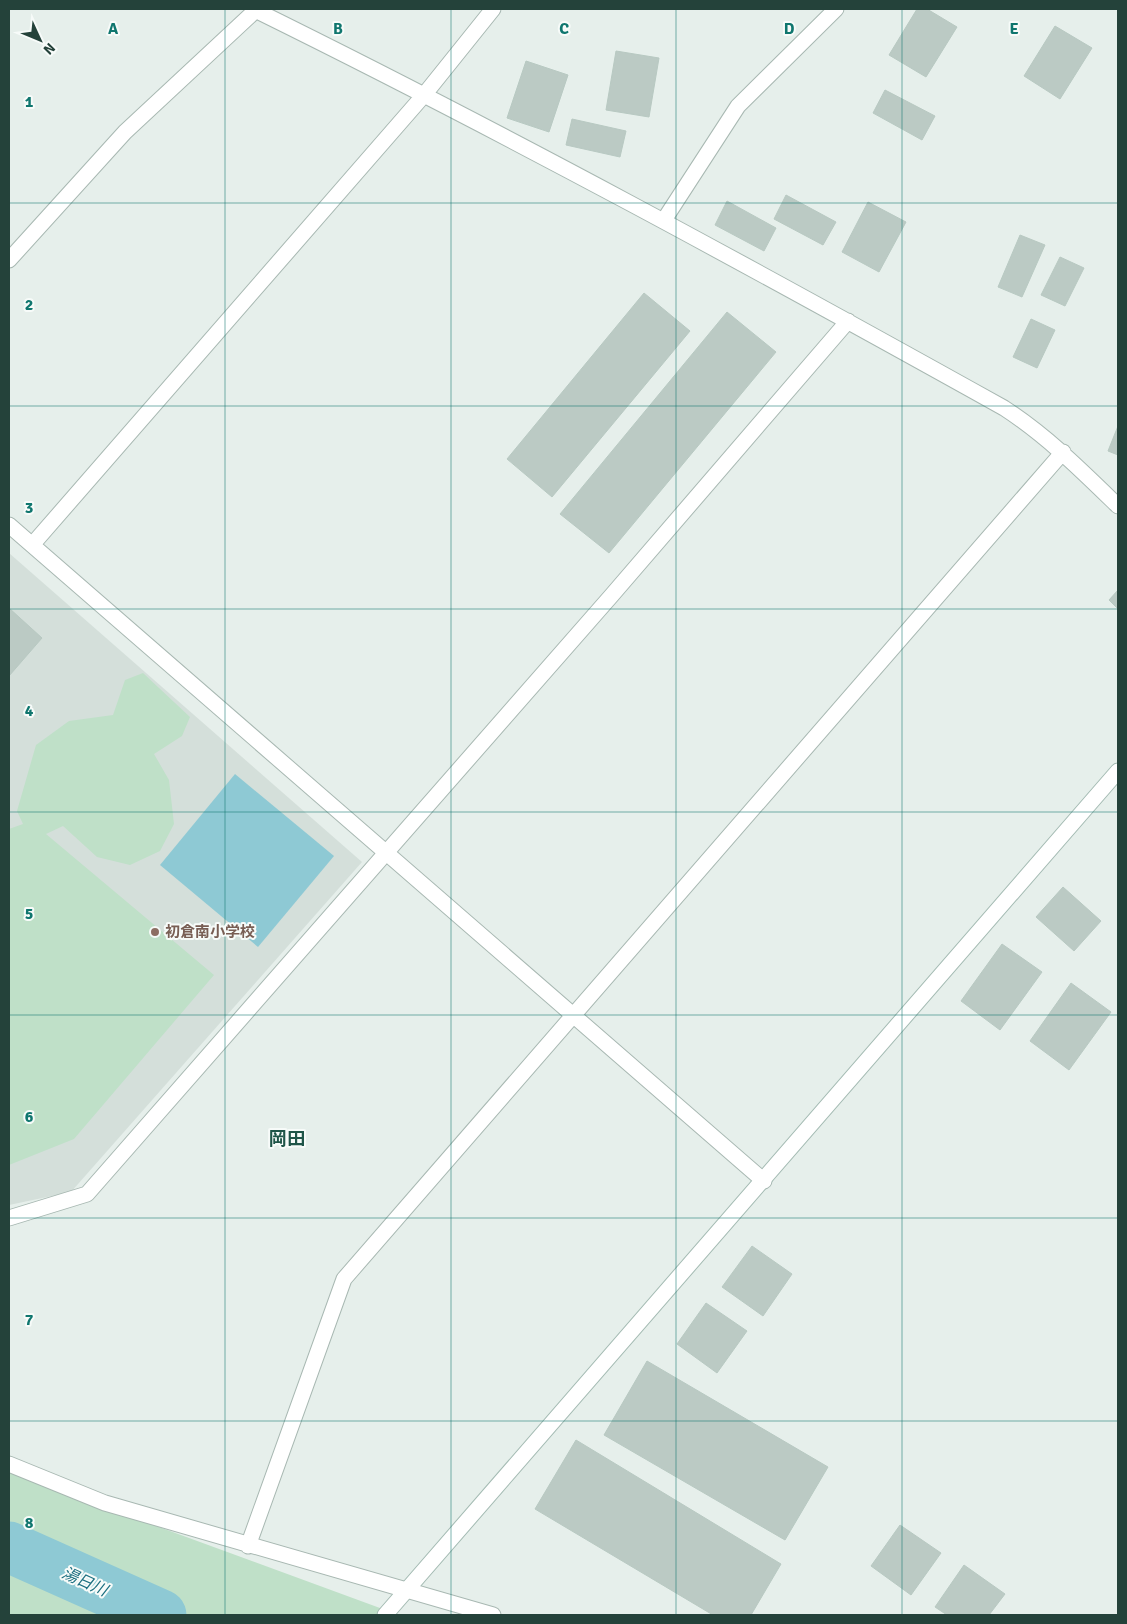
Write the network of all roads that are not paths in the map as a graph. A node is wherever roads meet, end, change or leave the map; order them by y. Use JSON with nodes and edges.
{"nodes":[{"id":1,"x":493,"y":9,"type":"edge"},
{"id":2,"x":836,"y":9,"type":"edge"},
{"id":3,"x":254,"y":10,"type":"edge"},
{"id":4,"x":424,"y":95,"type":"junction"},
{"id":5,"x":664,"y":220,"type":"junction"},
{"id":6,"x":9,"y":260,"type":"edge"},
{"id":7,"x":848,"y":321,"type":"junction"},
{"id":8,"x":1063,"y":452,"type":"junction"},
{"id":9,"x":1118,"y":506,"type":"edge"},
{"id":10,"x":9,"y":525,"type":"edge"},
{"id":11,"x":32,"y":546,"type":"junction"},
{"id":12,"x":1118,"y":771,"type":"edge"},
{"id":13,"x":384,"y":853,"type":"junction"},
{"id":14,"x":573,"y":1016,"type":"junction"},
{"id":15,"x":764,"y":1181,"type":"junction"},
{"id":16,"x":9,"y":1218,"type":"edge"},
{"id":17,"x":9,"y":1464,"type":"edge"},
{"id":18,"x":248,"y":1546,"type":"junction"},
{"id":19,"x":402,"y":1597,"type":"junction"},
{"id":20,"x":385,"y":1615,"type":"edge"},
{"id":21,"x":493,"y":1615,"type":"edge"}],
"edges":[{"from":1,"to":4,"type":"street"},
{"from":2,"to":5,"type":"street"},
{"from":3,"to":4,"type":"street"},
{"from":3,"to":6,"type":"street"},
{"from":4,"to":5,"type":"street"},
{"from":4,"to":11,"type":"street"},
{"from":5,"to":7,"type":"street"},
{"from":7,"to":8,"type":"street"},
{"from":7,"to":13,"type":"street"},
{"from":8,"to":9,"type":"street"},
{"from":8,"to":14,"type":"street"},
{"from":10,"to":11,"type":"street"},
{"from":11,"to":13,"type":"street"},
{"from":12,"to":15,"type":"street"},
{"from":13,"to":14,"type":"street"},
{"from":13,"to":16,"type":"street"},
{"from":14,"to":15,"type":"street"},
{"from":14,"to":18,"type":"street"},
{"from":15,"to":19,"type":"street"},
{"from":17,"to":18,"type":"street"},
{"from":18,"to":19,"type":"street"},
{"from":19,"to":20,"type":"street"},
{"from":19,"to":21,"type":"street"}]}
